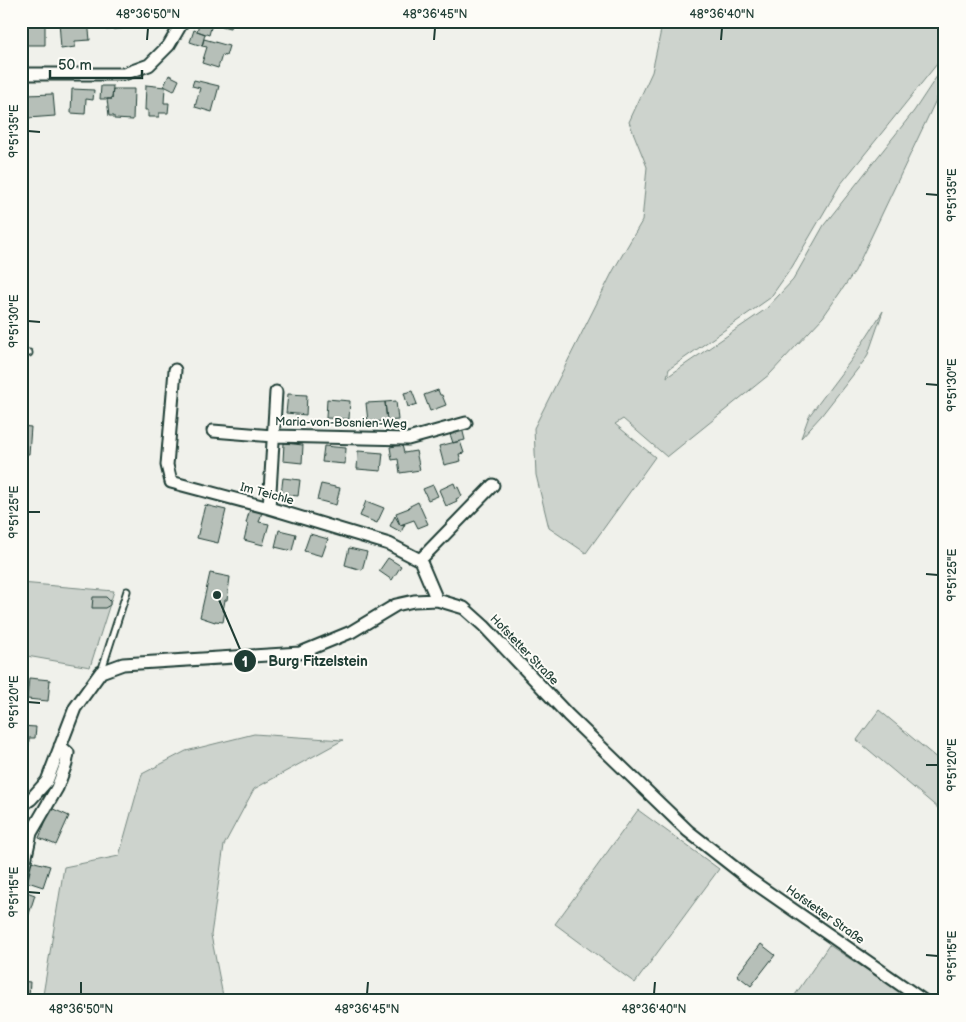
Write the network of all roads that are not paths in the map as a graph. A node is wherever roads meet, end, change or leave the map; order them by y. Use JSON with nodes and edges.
{"nodes":[{"id":1,"x":183,"y":21,"type":"edge"},
{"id":2,"x":21,"y":74,"type":"edge"},
{"id":3,"x":21,"y":353,"type":"edge"},
{"id":4,"x":29,"y":353,"type":"dead end"},
{"id":5,"x":175,"y":370,"type":"dead end"},
{"id":6,"x":276,"y":392,"type":"dead end"},
{"id":7,"x":466,"y":423,"type":"dead end"},
{"id":8,"x":213,"y":431,"type":"dead end"},
{"id":9,"x":273,"y":436,"type":"junction"},
{"id":10,"x":493,"y":485,"type":"dead end"},
{"id":11,"x":269,"y":508,"type":"junction"},
{"id":12,"x":420,"y":560,"type":"junction"},
{"id":13,"x":127,"y":591,"type":"dead end"},
{"id":14,"x":437,"y":600,"type":"junction"},
{"id":15,"x":101,"y":672,"type":"junction"},
{"id":16,"x":60,"y":746,"type":"junction"},
{"id":17,"x":21,"y":806,"type":"edge"},
{"id":18,"x":26,"y":834,"type":"edge"},
{"id":19,"x":21,"y":879,"type":"edge"},
{"id":20,"x":924,"y":1001,"type":"edge"}],
"edges":[{"from":1,"to":2,"type":"street"},
{"from":3,"to":4,"type":"lane"},
{"from":5,"to":11,"type":"street","name":"Im Teichle"},
{"from":6,"to":9,"type":"street"},
{"from":7,"to":9,"type":"street","name":"Maria-von-Bosnien-Weg"},
{"from":8,"to":9,"type":"street","name":"Maria-von-Bosnien-Weg"},
{"from":9,"to":11,"type":"street"},
{"from":10,"to":12,"type":"street"},
{"from":11,"to":12,"type":"street","name":"Im Teichle"},
{"from":12,"to":14,"type":"street"},
{"from":13,"to":15,"type":"lane"},
{"from":14,"to":15,"type":"street","name":"Hofstetter Straße"},
{"from":14,"to":20,"type":"street","name":"Hofstetter Straße"},
{"from":15,"to":16,"type":"street"},
{"from":16,"to":17,"type":"street"},
{"from":16,"to":18,"type":"street"},
{"from":18,"to":19,"type":"street"}]}
